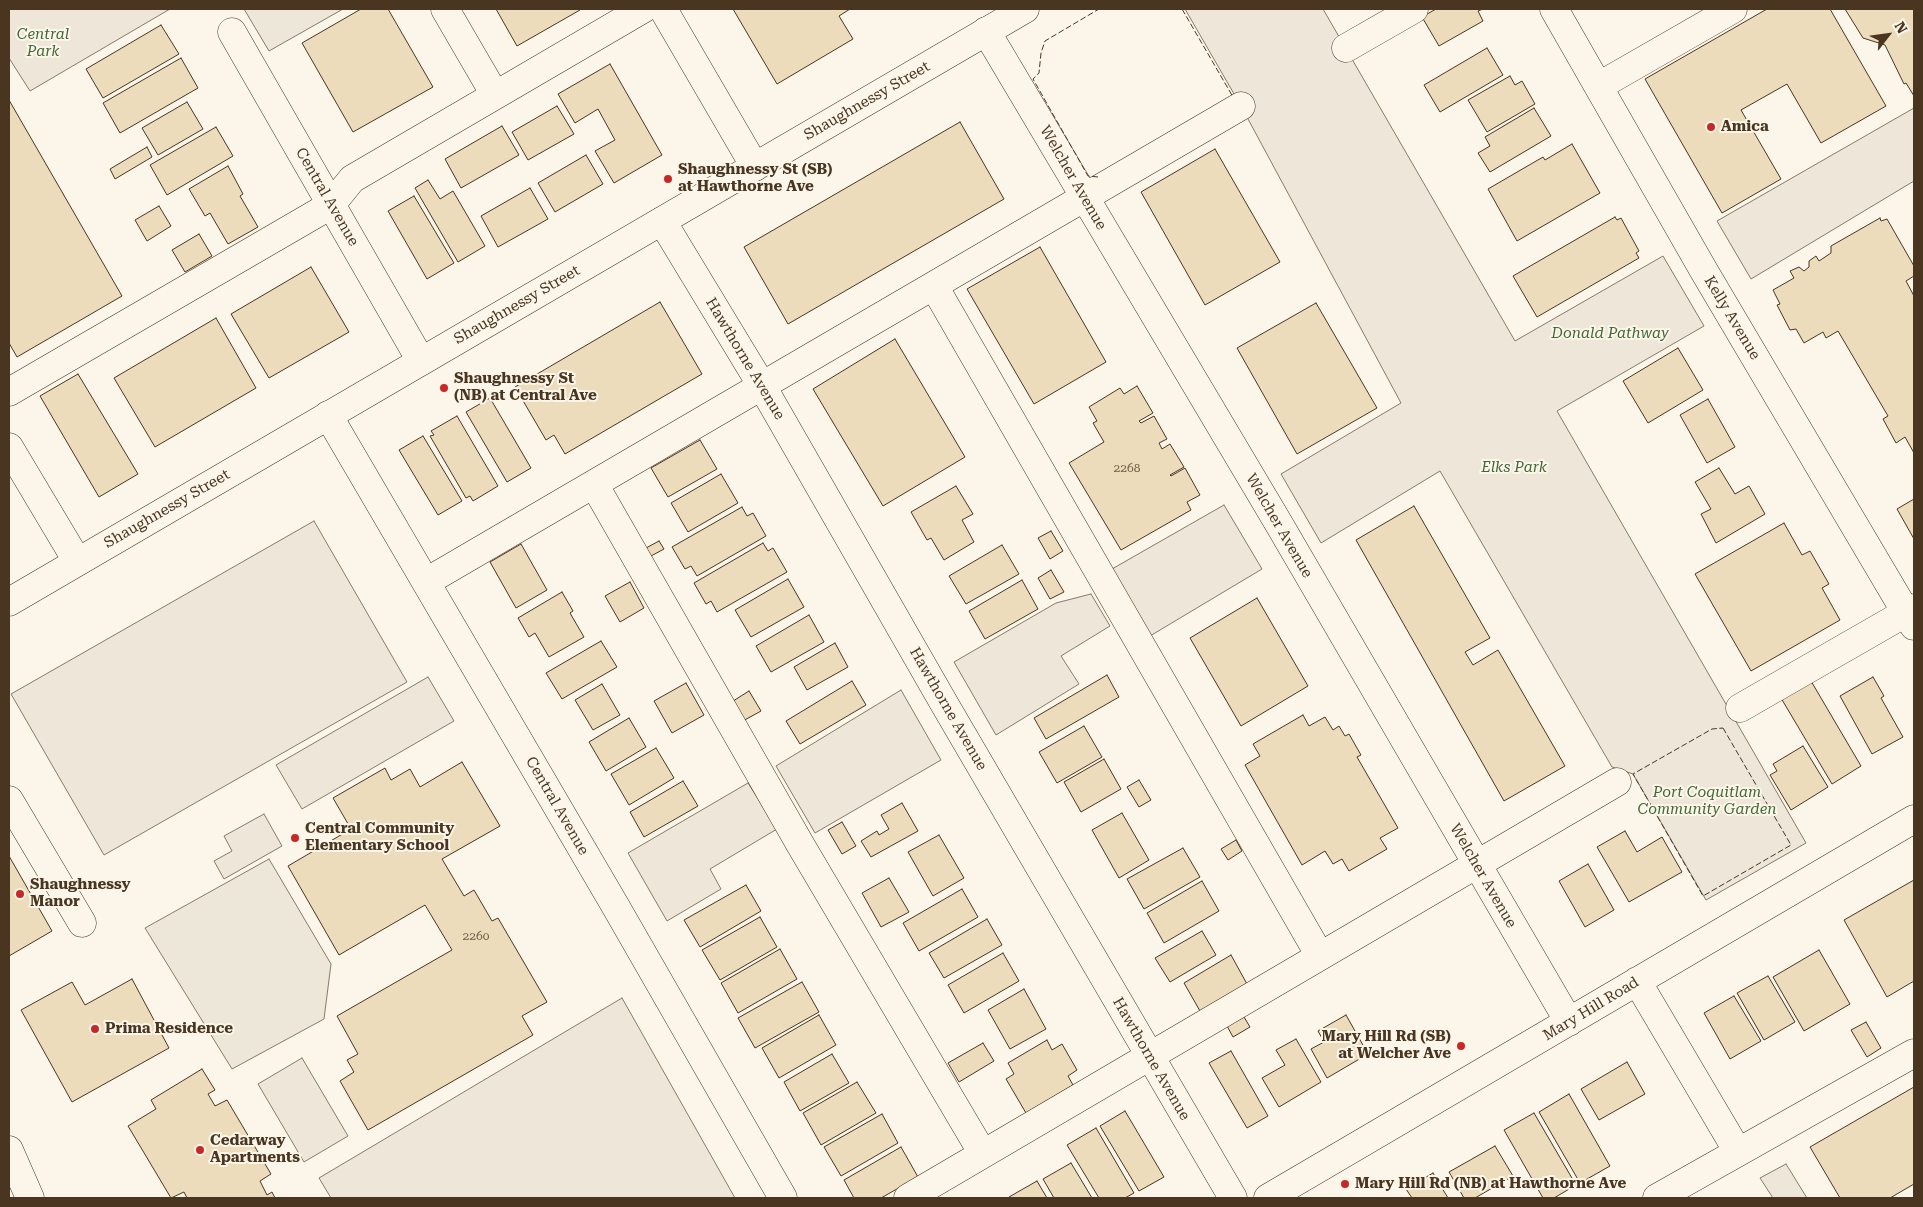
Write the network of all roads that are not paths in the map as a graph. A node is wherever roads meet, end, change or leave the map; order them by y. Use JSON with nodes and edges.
{"nodes":[{"id":1,"x":445,"y":9,"type":"edge"},
{"id":2,"x":643,"y":9,"type":"edge"},
{"id":3,"x":663,"y":9,"type":"edge"},
{"id":4,"x":1025,"y":9,"type":"edge"},
{"id":5,"x":1414,"y":9,"type":"edge"},
{"id":6,"x":1554,"y":9,"type":"edge"},
{"id":7,"x":1732,"y":9,"type":"edge"},
{"id":8,"x":232,"y":32,"type":"dead end"},
{"id":9,"x":986,"y":32,"type":"junction"},
{"id":10,"x":1346,"y":48,"type":"dead end"},
{"id":11,"x":1599,"y":86,"type":"junction"},
{"id":12,"x":495,"y":95,"type":"junction"},
{"id":13,"x":1241,"y":106,"type":"dead end"},
{"id":14,"x":755,"y":166,"type":"junction"},
{"id":15,"x":1084,"y":198,"type":"junction"},
{"id":16,"x":331,"y":205,"type":"junction"},
{"id":17,"x":662,"y":221,"type":"junction"},
{"id":18,"x":934,"y":286,"type":"junction"},
{"id":19,"x":421,"y":361,"type":"junction"},
{"id":20,"x":762,"y":386,"type":"junction"},
{"id":21,"x":9,"y":392,"type":"edge"},
{"id":22,"x":328,"y":415,"type":"junction"},
{"id":23,"x":9,"y":447,"type":"edge"},
{"id":24,"x":594,"y":484,"type":"junction"},
{"id":25,"x":77,"y":562,"type":"junction"},
{"id":26,"x":426,"y":582,"type":"junction"},
{"id":27,"x":9,"y":602,"type":"edge"},
{"id":28,"x":1912,"y":616,"type":"edge"},
{"id":29,"x":1740,"y":708,"type":"dead end"},
{"id":30,"x":1618,"y":782,"type":"dead end"},
{"id":31,"x":9,"y":800,"type":"edge"},
{"id":32,"x":1914,"y":819,"type":"edge"},
{"id":33,"x":1476,"y":864,"type":"junction"},
{"id":34,"x":82,"y":923,"type":"dead end"},
{"id":35,"x":1320,"y":956,"type":"junction"},
{"id":36,"x":1638,"y":981,"type":"junction"},
{"id":37,"x":1569,"y":1022,"type":"junction"},
{"id":38,"x":1914,"y":1053,"type":"edge"},
{"id":39,"x":1149,"y":1056,"type":"junction"},
{"id":40,"x":9,"y":1150,"type":"edge"},
{"id":41,"x":1738,"y":1152,"type":"junction"},
{"id":42,"x":983,"y":1154,"type":"junction"},
{"id":43,"x":20,"y":1188,"type":"edge"},
{"id":44,"x":783,"y":1198,"type":"edge"},
{"id":45,"x":908,"y":1198,"type":"edge"},
{"id":46,"x":1233,"y":1198,"type":"edge"},
{"id":47,"x":1268,"y":1198,"type":"edge"},
{"id":48,"x":1656,"y":1198,"type":"edge"}],
"edges":[{"from":1,"to":12,"type":"street"},
{"from":2,"to":12,"type":"street"},
{"from":3,"to":14,"type":"street"},
{"from":4,"to":9,"type":"street","name":"Shaughnessy Street"},
{"from":5,"to":10,"type":"street"},
{"from":6,"to":11,"type":"street","name":"Kelly Avenue"},
{"from":7,"to":11,"type":"street"},
{"from":8,"to":16,"type":"street","name":"Central Avenue"},
{"from":9,"to":14,"type":"street","name":"Shaughnessy Street"},
{"from":9,"to":15,"type":"street","name":"Welcher Avenue"},
{"from":11,"to":28,"type":"street","name":"Kelly Avenue"},
{"from":12,"to":16,"type":"street"},
{"from":13,"to":15,"type":"street"},
{"from":14,"to":17,"type":"street","name":"Shaughnessy Street"},
{"from":15,"to":18,"type":"street"},
{"from":15,"to":33,"type":"street","name":"Welcher Avenue"},
{"from":16,"to":19,"type":"street","name":"Central Avenue"},
{"from":16,"to":21,"type":"street"},
{"from":17,"to":19,"type":"street","name":"Shaughnessy Street"},
{"from":17,"to":20,"type":"street","name":"Hawthorne Avenue"},
{"from":18,"to":20,"type":"street"},
{"from":18,"to":35,"type":"street"},
{"from":19,"to":22,"type":"street","name":"Shaughnessy Street"},
{"from":20,"to":24,"type":"street"},
{"from":20,"to":39,"type":"street","name":"Hawthorne Avenue"},
{"from":22,"to":25,"type":"street","name":"Shaughnessy Street"},
{"from":22,"to":26,"type":"street","name":"Central Avenue"},
{"from":23,"to":25,"type":"street"},
{"from":24,"to":26,"type":"street"},
{"from":24,"to":42,"type":"street"},
{"from":25,"to":27,"type":"street","name":"Shaughnessy Street"},
{"from":26,"to":44,"type":"street","name":"Central Avenue"},
{"from":28,"to":29,"type":"street"},
{"from":30,"to":33,"type":"street"},
{"from":31,"to":34,"type":"street"},
{"from":32,"to":36,"type":"street","name":"Mary Hill Road"},
{"from":33,"to":35,"type":"street"},
{"from":33,"to":37,"type":"street","name":"Welcher Avenue"},
{"from":35,"to":39,"type":"street"},
{"from":36,"to":37,"type":"street","name":"Mary Hill Road"},
{"from":36,"to":41,"type":"street"},
{"from":37,"to":47,"type":"street","name":"Mary Hill Road"},
{"from":38,"to":41,"type":"street"},
{"from":39,"to":42,"type":"street"},
{"from":39,"to":46,"type":"street","name":"Hawthorne Avenue"},
{"from":40,"to":43,"type":"street"},
{"from":41,"to":48,"type":"street"},
{"from":42,"to":45,"type":"street"}]}
